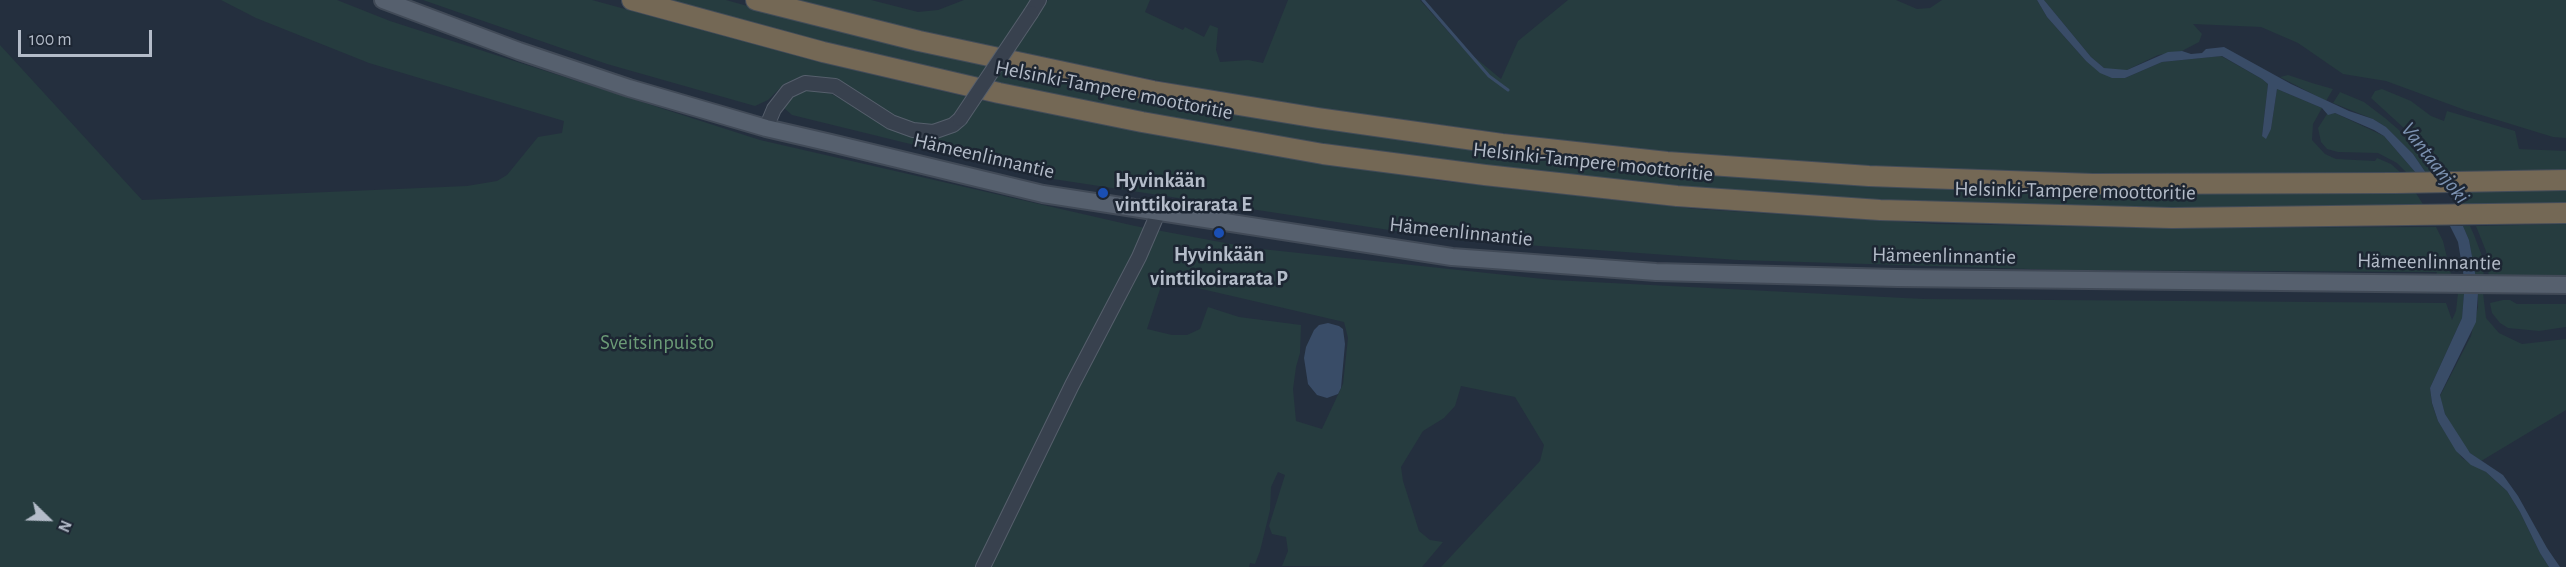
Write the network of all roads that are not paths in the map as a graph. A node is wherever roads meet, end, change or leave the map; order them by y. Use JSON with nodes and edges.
{"nodes":[{"id":1,"x":383,"y":0,"type":"edge"},
{"id":2,"x":632,"y":0,"type":"edge"},
{"id":3,"x":756,"y":0,"type":"edge"},
{"id":4,"x":1039,"y":0,"type":"edge"},
{"id":5,"x":766,"y":128,"type":"junction"},
{"id":6,"x":2566,"y":180,"type":"edge"},
{"id":7,"x":1158,"y":213,"type":"junction"},
{"id":8,"x":2566,"y":213,"type":"edge"},
{"id":9,"x":2566,"y":285,"type":"edge"},
{"id":10,"x":983,"y":567,"type":"edge"}],
"edges":[{"from":1,"to":5,"type":"main road","name":"Hämeenlinnantie"},
{"from":2,"to":8,"type":"highway","name":"Helsinki-Tampere moottoritie"},
{"from":3,"to":6,"type":"highway","name":"Helsinki-Tampere moottoritie"},
{"from":4,"to":5,"type":"street","bridge":true},
{"from":5,"to":7,"type":"main road","name":"Hämeenlinnantie"},
{"from":7,"to":9,"type":"main road","name":"Hämeenlinnantie"},
{"from":7,"to":10,"type":"street"}]}
